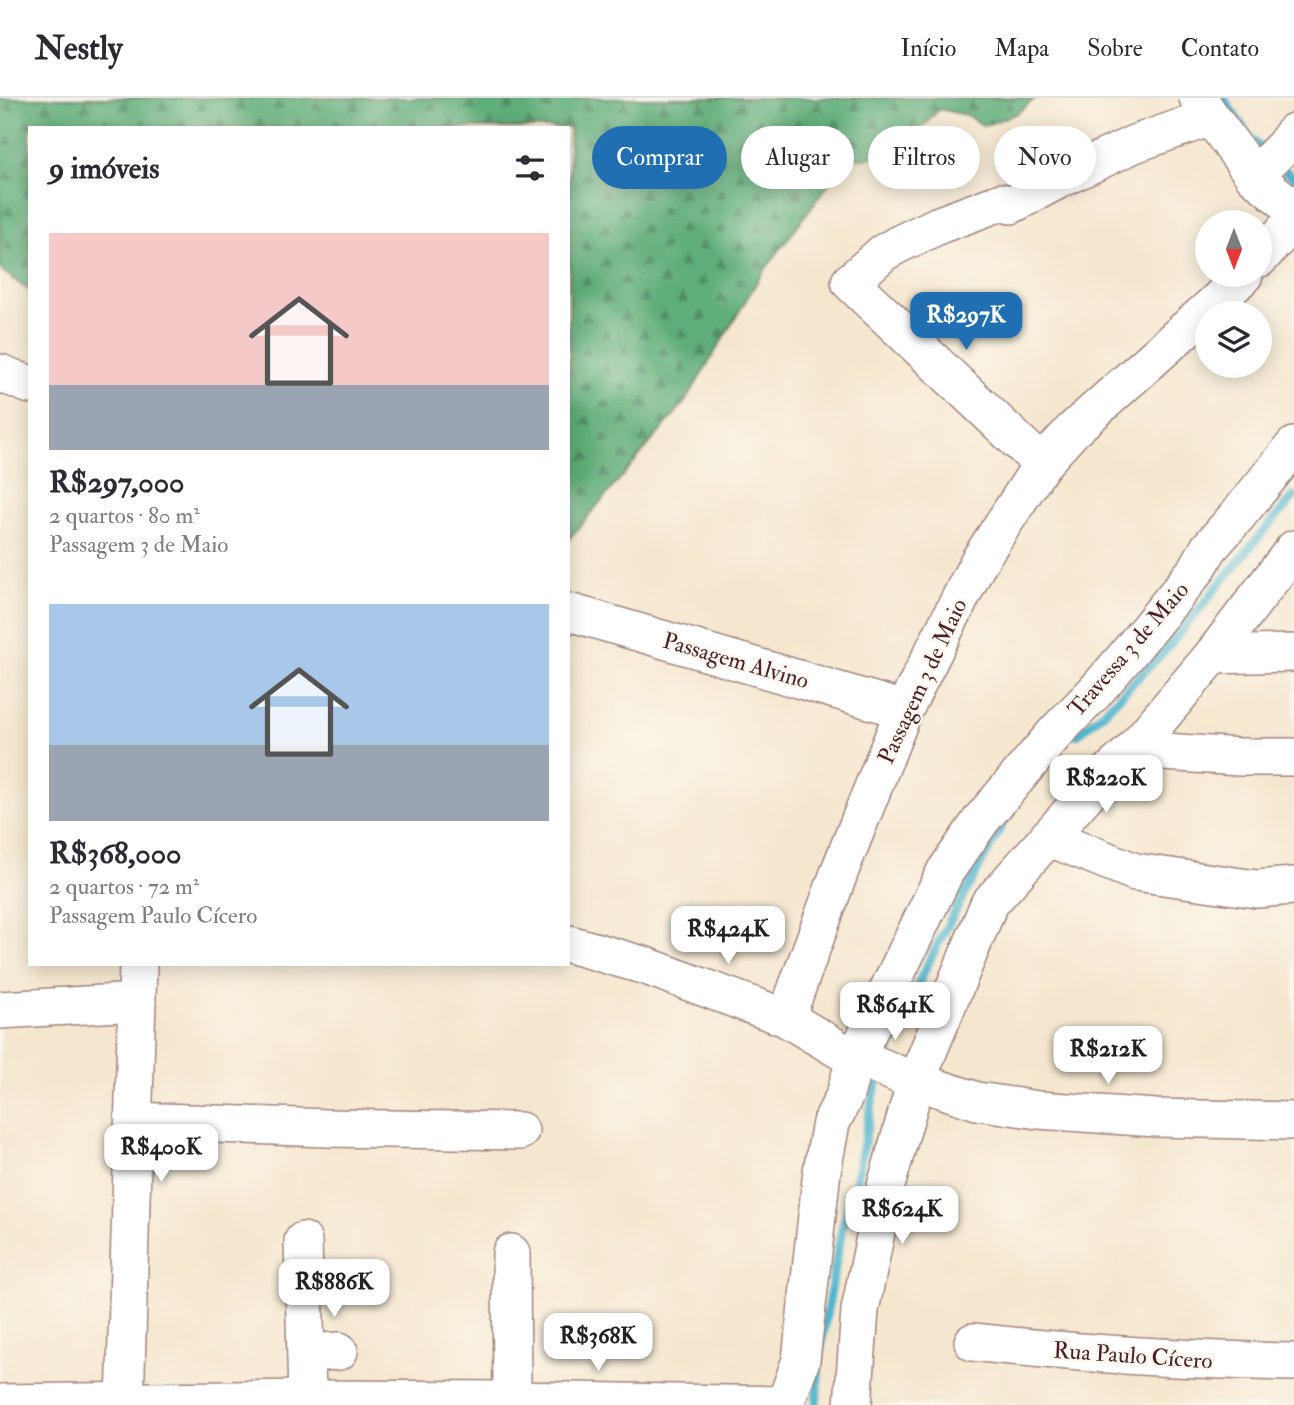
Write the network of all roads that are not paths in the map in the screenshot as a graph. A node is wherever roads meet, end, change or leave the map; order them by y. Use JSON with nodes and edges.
{"nodes":[{"id":1,"x":1205,"y":108,"type":"edge"},
{"id":2,"x":1273,"y":156,"type":"edge"},
{"id":3,"x":1294,"y":209,"type":"edge"},
{"id":4,"x":1294,"y":220,"type":"edge"},
{"id":5,"x":1272,"y":245,"type":"edge"},
{"id":6,"x":1232,"y":287,"type":"edge"},
{"id":7,"x":0,"y":373,"type":"edge"},
{"id":8,"x":28,"y":384,"type":"edge"},
{"id":9,"x":1294,"y":446,"type":"edge"},
{"id":10,"x":1042,"y":464,"type":"junction"},
{"id":11,"x":1294,"y":549,"type":"edge"},
{"id":12,"x":570,"y":612,"type":"edge"},
{"id":13,"x":1294,"y":653,"type":"edge"},
{"id":14,"x":1213,"y":655,"type":"junction"},
{"id":15,"x":904,"y":710,"type":"junction"},
{"id":16,"x":1133,"y":750,"type":"junction"},
{"id":17,"x":1294,"y":757,"type":"edge"},
{"id":18,"x":1048,"y":837,"type":"junction"},
{"id":19,"x":1294,"y":886,"type":"edge"},
{"id":20,"x":570,"y":944,"type":"edge"},
{"id":21,"x":138,"y":966,"type":"edge"},
{"id":22,"x":137,"y":1002,"type":"junction"},
{"id":23,"x":0,"y":1010,"type":"edge"},
{"id":24,"x":786,"y":1018,"type":"junction"},
{"id":25,"x":859,"y":1059,"type":"junction"},
{"id":26,"x":910,"y":1079,"type":"junction"},
{"id":27,"x":134,"y":1121,"type":"junction"},
{"id":28,"x":1294,"y":1121,"type":"edge"},
{"id":29,"x":520,"y":1131,"type":"dead end"},
{"id":30,"x":303,"y":1241,"type":"dead end"},
{"id":31,"x":511,"y":1253,"type":"dead end"},
{"id":32,"x":973,"y":1342,"type":"dead end"},
{"id":33,"x":1294,"y":1362,"type":"edge"},
{"id":34,"x":307,"y":1399,"type":"junction"},
{"id":35,"x":512,"y":1400,"type":"junction"},
{"id":36,"x":0,"y":1403,"type":"edge"},
{"id":37,"x":411,"y":1403,"type":"edge"},
{"id":38,"x":125,"y":1404,"type":"edge"},
{"id":39,"x":785,"y":1405,"type":"edge"},
{"id":40,"x":853,"y":1405,"type":"edge"}],
"edges":[{"from":1,"to":2,"type":"street"},
{"from":1,"to":10,"type":"street"},
{"from":2,"to":3,"type":"street"},
{"from":4,"to":5,"type":"street"},
{"from":6,"to":10,"type":"street","name":"Passagem 3 de Maio"},
{"from":7,"to":8,"type":"street"},
{"from":9,"to":25,"type":"street","name":"Travessa 3 de Maio"},
{"from":10,"to":15,"type":"street","name":"Passagem 3 de Maio"},
{"from":11,"to":14,"type":"street"},
{"from":12,"to":15,"type":"street","name":"Passagem Alvino"},
{"from":13,"to":14,"type":"street"},
{"from":14,"to":16,"type":"street"},
{"from":15,"to":24,"type":"street","name":"Passagem 3 de Maio"},
{"from":16,"to":17,"type":"street"},
{"from":16,"to":18,"type":"street"},
{"from":18,"to":19,"type":"street"},
{"from":18,"to":26,"type":"street"},
{"from":20,"to":24,"type":"street"},
{"from":21,"to":22,"type":"street"},
{"from":22,"to":23,"type":"street"},
{"from":22,"to":27,"type":"street"},
{"from":24,"to":25,"type":"street"},
{"from":25,"to":26,"type":"street"},
{"from":25,"to":39,"type":"street","name":"Travessa 3 de Maio"},
{"from":26,"to":28,"type":"street"},
{"from":26,"to":40,"type":"street"},
{"from":27,"to":29,"type":"street"},
{"from":27,"to":38,"type":"street"},
{"from":30,"to":34,"type":"street"},
{"from":31,"to":35,"type":"street"},
{"from":32,"to":33,"type":"street","name":"Rua Paulo Cícero"},
{"from":34,"to":37,"type":"street"},
{"from":34,"to":38,"type":"street"},
{"from":35,"to":37,"type":"street"},
{"from":35,"to":39,"type":"street"},
{"from":36,"to":38,"type":"street"}]}
